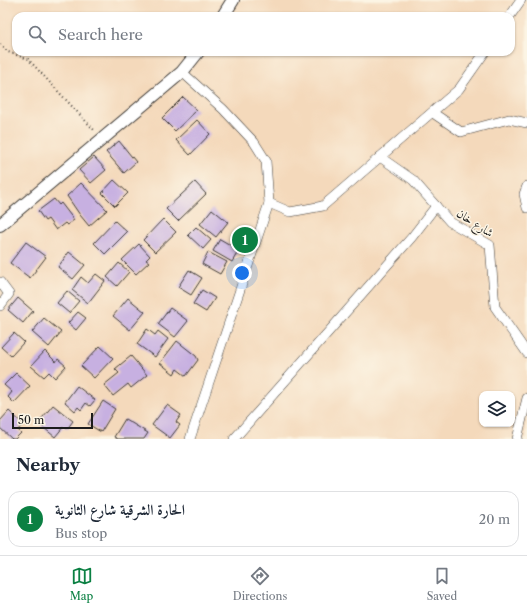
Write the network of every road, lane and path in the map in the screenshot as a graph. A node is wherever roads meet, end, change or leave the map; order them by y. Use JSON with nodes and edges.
{"nodes":[{"id":1,"x":233,"y":0,"type":"edge"},
{"id":2,"x":521,"y":0,"type":"edge"},
{"id":3,"x":226,"y":12,"type":"edge"},
{"id":4,"x":513,"y":12,"type":"edge"},
{"id":5,"x":0,"y":44,"type":"edge"},
{"id":6,"x":12,"y":53,"type":"edge"},
{"id":7,"x":19,"y":56,"type":"edge"},
{"id":8,"x":195,"y":56,"type":"edge"},
{"id":9,"x":482,"y":56,"type":"edge"},
{"id":10,"x":182,"y":72,"type":"junction"},
{"id":11,"x":433,"y":113,"type":"junction"},
{"id":12,"x":527,"y":123,"type":"edge"},
{"id":13,"x":102,"y":139,"type":"junction"},
{"id":14,"x":380,"y":156,"type":"junction"},
{"id":15,"x":527,"y":186,"type":"edge"},
{"id":16,"x":269,"y":203,"type":"junction"},
{"id":17,"x":436,"y":206,"type":"junction"},
{"id":18,"x":527,"y":208,"type":"edge"},
{"id":19,"x":0,"y":225,"type":"edge"},
{"id":20,"x":0,"y":282,"type":"edge"},
{"id":21,"x":0,"y":306,"type":"edge"},
{"id":22,"x":527,"y":353,"type":"edge"},
{"id":23,"x":527,"y":398,"type":"edge"},
{"id":24,"x":190,"y":439,"type":"edge"},
{"id":25,"x":234,"y":439,"type":"edge"},
{"id":26,"x":517,"y":439,"type":"edge"}],
"edges":[{"from":1,"to":3,"type":"street"},
{"from":2,"to":4,"type":"street"},
{"from":5,"to":6,"type":"path"},
{"from":7,"to":13,"type":"path"},
{"from":8,"to":10,"type":"street"},
{"from":9,"to":11,"type":"street"},
{"from":10,"to":13,"type":"street"},
{"from":10,"to":16,"type":"street"},
{"from":11,"to":12,"type":"street"},
{"from":11,"to":14,"type":"street"},
{"from":13,"to":19,"type":"street"},
{"from":14,"to":16,"type":"street"},
{"from":14,"to":17,"type":"street","name":"شارع خان"},
{"from":15,"to":18,"type":"street"},
{"from":16,"to":24,"type":"street"},
{"from":17,"to":22,"type":"street","name":"شارع خان"},
{"from":17,"to":25,"type":"street"},
{"from":20,"to":21,"type":"street"},
{"from":23,"to":26,"type":"street"}]}
